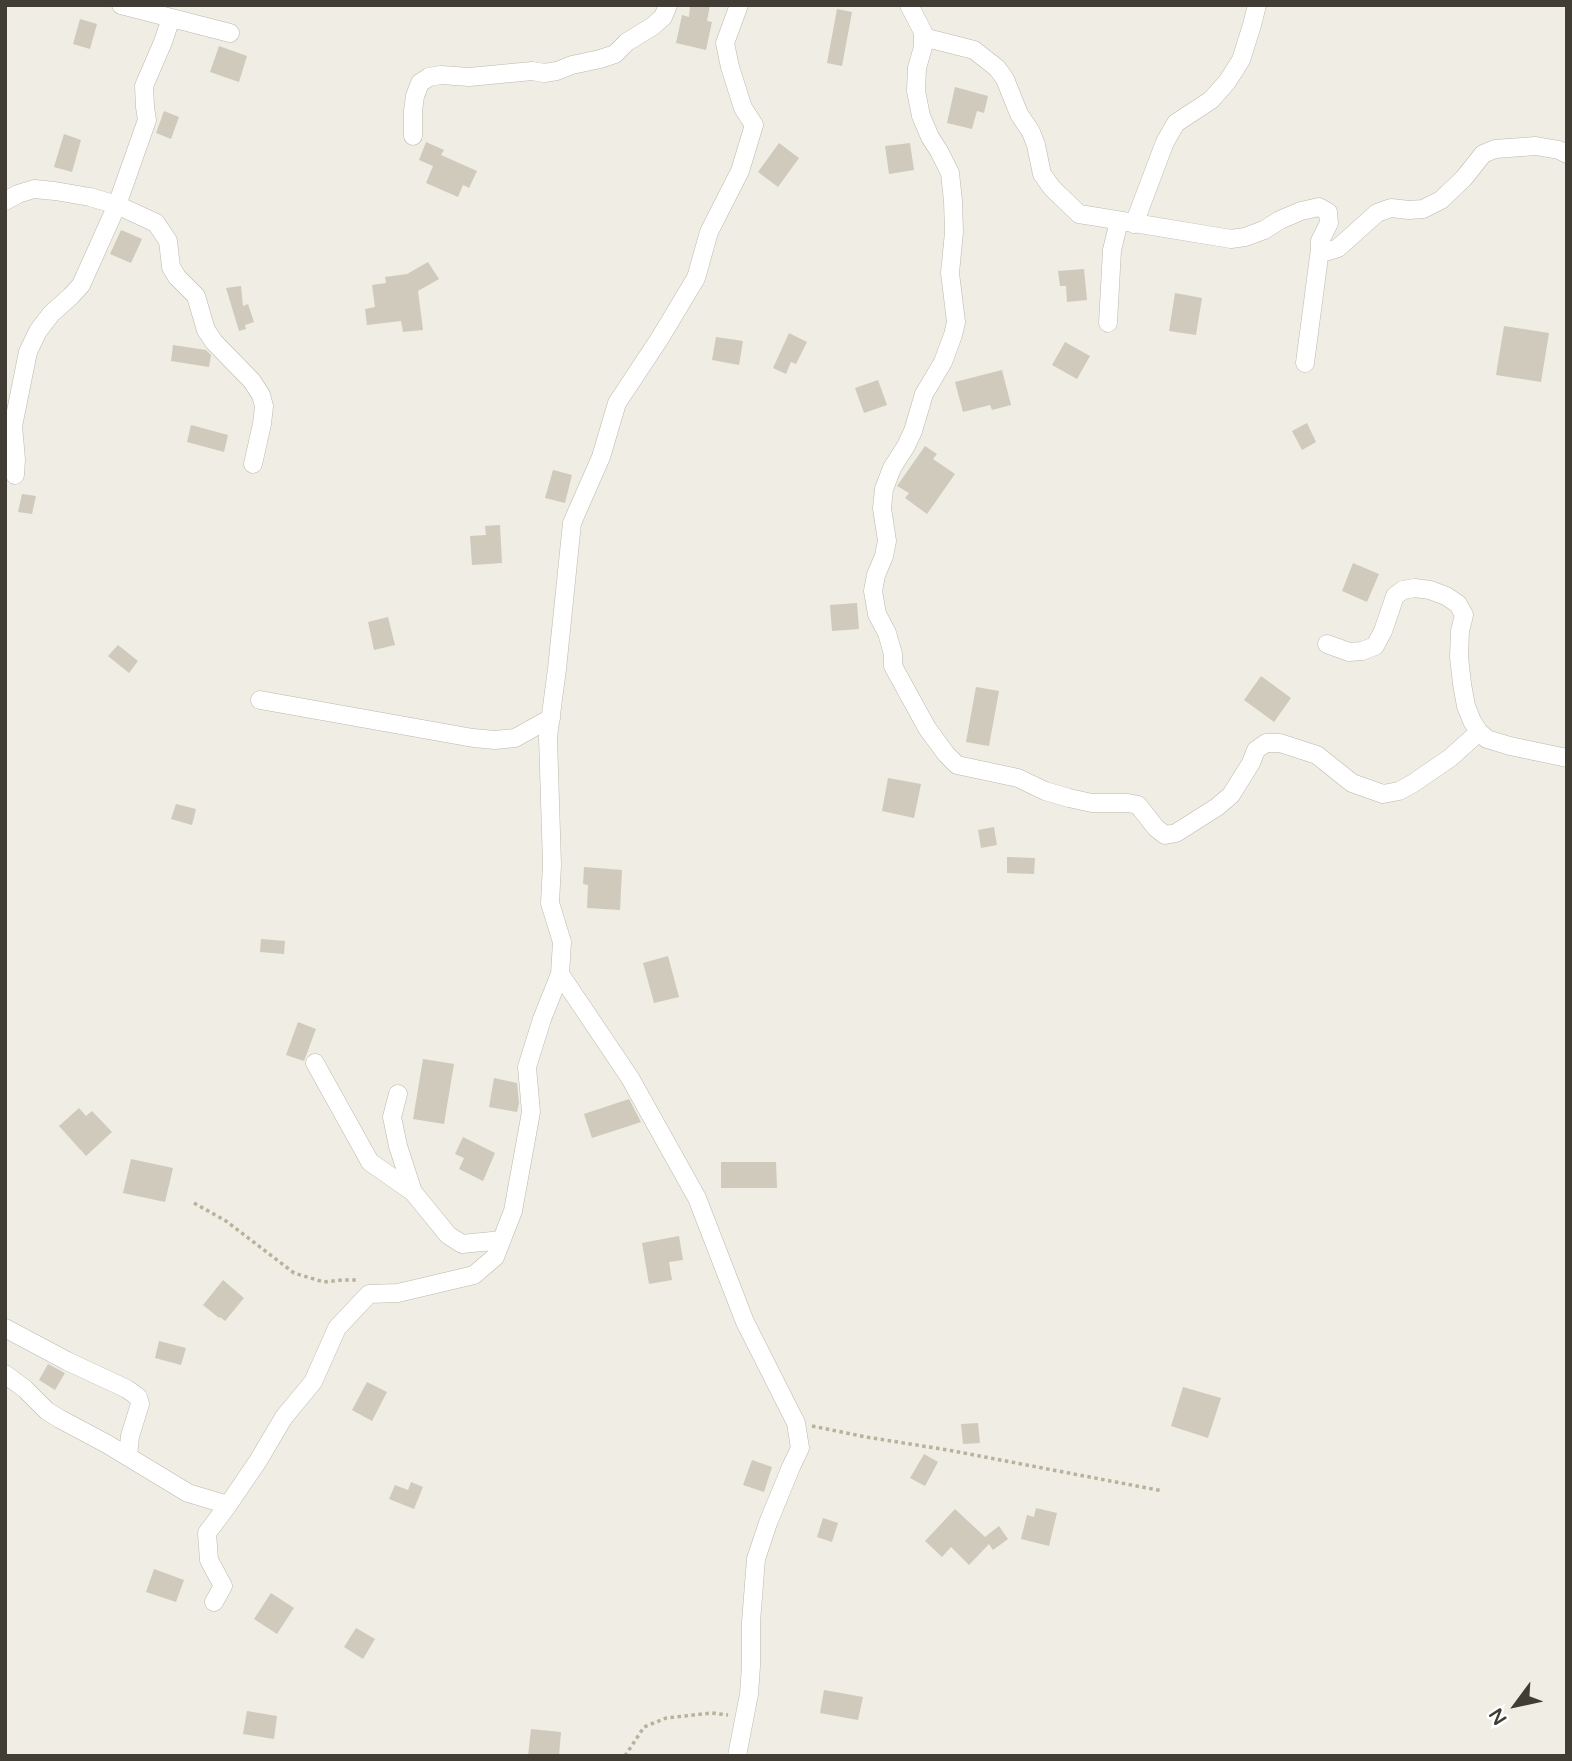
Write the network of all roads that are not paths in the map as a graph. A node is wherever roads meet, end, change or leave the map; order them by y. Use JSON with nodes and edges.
{"nodes":[{"id":1,"x":121,"y":5,"type":"edge"},
{"id":2,"x":668,"y":5,"type":"edge"},
{"id":3,"x":739,"y":5,"type":"edge"},
{"id":4,"x":909,"y":5,"type":"edge"},
{"id":5,"x":1257,"y":5,"type":"edge"},
{"id":6,"x":171,"y":18,"type":"junction"},
{"id":7,"x":230,"y":33,"type":"dead end"},
{"id":8,"x":923,"y":37,"type":"junction"},
{"id":9,"x":413,"y":136,"type":"dead end"},
{"id":10,"x":1567,"y":154,"type":"edge"},
{"id":11,"x":5,"y":201,"type":"edge"},
{"id":12,"x":117,"y":205,"type":"junction"},
{"id":13,"x":1126,"y":223,"type":"junction"},
{"id":14,"x":1320,"y":249,"type":"junction"},
{"id":15,"x":1108,"y":323,"type":"dead end"},
{"id":16,"x":1305,"y":363,"type":"dead end"},
{"id":17,"x":253,"y":464,"type":"dead end"},
{"id":18,"x":15,"y":475,"type":"dead end"},
{"id":19,"x":1327,"y":644,"type":"dead end"},
{"id":20,"x":260,"y":700,"type":"dead end"},
{"id":21,"x":551,"y":718,"type":"junction"},
{"id":22,"x":1479,"y":732,"type":"junction"},
{"id":23,"x":1567,"y":758,"type":"edge"},
{"id":24,"x":560,"y":974,"type":"junction"},
{"id":25,"x":316,"y":1063,"type":"dead end"},
{"id":26,"x":398,"y":1094,"type":"dead end"},
{"id":27,"x":413,"y":1192,"type":"junction"},
{"id":28,"x":502,"y":1240,"type":"junction"},
{"id":29,"x":5,"y":1328,"type":"edge"},
{"id":30,"x":5,"y":1374,"type":"edge"},
{"id":31,"x":128,"y":1456,"type":"junction"},
{"id":32,"x":228,"y":1505,"type":"junction"},
{"id":33,"x":214,"y":1602,"type":"dead end"},
{"id":34,"x":737,"y":1756,"type":"edge"}],
"edges":[{"from":1,"to":6,"type":"street"},
{"from":2,"to":9,"type":"street"},
{"from":3,"to":21,"type":"street"},
{"from":4,"to":8,"type":"street"},
{"from":5,"to":13,"type":"street"},
{"from":6,"to":7,"type":"street"},
{"from":6,"to":12,"type":"street"},
{"from":8,"to":13,"type":"street"},
{"from":8,"to":22,"type":"street"},
{"from":10,"to":14,"type":"street"},
{"from":11,"to":12,"type":"street"},
{"from":12,"to":17,"type":"street"},
{"from":12,"to":18,"type":"street"},
{"from":13,"to":14,"type":"street"},
{"from":13,"to":15,"type":"street"},
{"from":14,"to":16,"type":"street"},
{"from":19,"to":22,"type":"street"},
{"from":20,"to":21,"type":"street"},
{"from":21,"to":24,"type":"street"},
{"from":22,"to":23,"type":"street"},
{"from":24,"to":28,"type":"street"},
{"from":24,"to":34,"type":"street"},
{"from":25,"to":27,"type":"street"},
{"from":26,"to":27,"type":"street"},
{"from":27,"to":28,"type":"street"},
{"from":28,"to":32,"type":"street"},
{"from":29,"to":31,"type":"street"},
{"from":30,"to":31,"type":"street"},
{"from":31,"to":32,"type":"street"},
{"from":32,"to":33,"type":"street"}]}
